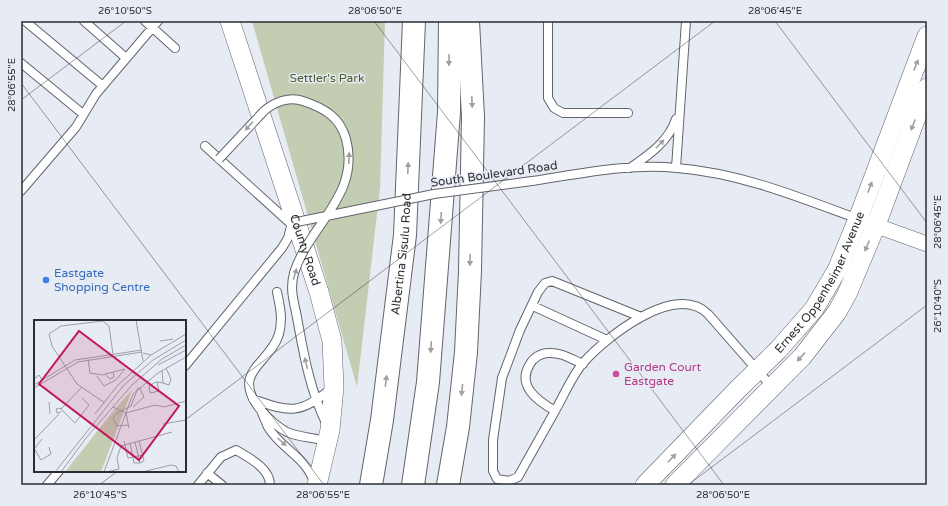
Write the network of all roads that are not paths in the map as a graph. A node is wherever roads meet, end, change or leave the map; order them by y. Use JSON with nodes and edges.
{"nodes":[{"id":1,"x":25,"y":21,"type":"edge"},
{"id":2,"x":84,"y":21,"type":"edge"},
{"id":3,"x":146,"y":21,"type":"edge"},
{"id":4,"x":230,"y":21,"type":"edge"},
{"id":5,"x":414,"y":21,"type":"edge"},
{"id":6,"x":450,"y":21,"type":"edge"},
{"id":7,"x":468,"y":21,"type":"edge"},
{"id":8,"x":548,"y":21,"type":"edge"},
{"id":9,"x":686,"y":21,"type":"edge"},
{"id":10,"x":156,"y":24,"type":"edge"},
{"id":11,"x":927,"y":36,"type":"edge"},
{"id":12,"x":175,"y":48,"type":"dead end"},
{"id":13,"x":126,"y":58,"type":"junction"},
{"id":14,"x":21,"y":62,"type":"edge"},
{"id":15,"x":103,"y":86,"type":"junction"},
{"id":16,"x":927,"y":88,"type":"edge"},
{"id":17,"x":680,"y":105,"type":"junction"},
{"id":18,"x":628,"y":113,"type":"dead end"},
{"id":19,"x":83,"y":114,"type":"junction"},
{"id":20,"x":205,"y":146,"type":"dead end"},
{"id":21,"x":219,"y":158,"type":"junction"},
{"id":22,"x":630,"y":168,"type":"junction"},
{"id":23,"x":676,"y":168,"type":"junction"},
{"id":24,"x":21,"y":191,"type":"edge"},
{"id":25,"x":858,"y":219,"type":"junction"},
{"id":26,"x":292,"y":223,"type":"junction"},
{"id":27,"x":876,"y":225,"type":"junction"},
{"id":28,"x":927,"y":244,"type":"edge"},
{"id":29,"x":277,"y":292,"type":"dead end"},
{"id":30,"x":533,"y":306,"type":"junction"},
{"id":31,"x":641,"y":317,"type":"junction"},
{"id":32,"x":607,"y":340,"type":"junction"},
{"id":33,"x":583,"y":364,"type":"junction"},
{"id":34,"x":186,"y":365,"type":"edge"},
{"id":35,"x":758,"y":369,"type":"junction"},
{"id":36,"x":772,"y":386,"type":"junction"},
{"id":37,"x":334,"y":387,"type":"junction"},
{"id":38,"x":252,"y":398,"type":"junction"},
{"id":39,"x":316,"y":401,"type":"junction"},
{"id":40,"x":261,"y":410,"type":"junction"},
{"id":41,"x":556,"y":411,"type":"junction"},
{"id":42,"x":382,"y":420,"type":"junction"},
{"id":43,"x":329,"y":436,"type":"junction"},
{"id":44,"x":58,"y":472,"type":"edge"},
{"id":45,"x":207,"y":473,"type":"junction"},
{"id":46,"x":47,"y":485,"type":"edge"},
{"id":47,"x":198,"y":485,"type":"edge"},
{"id":48,"x":222,"y":485,"type":"edge"},
{"id":49,"x":270,"y":485,"type":"edge"},
{"id":50,"x":316,"y":485,"type":"edge"},
{"id":51,"x":363,"y":485,"type":"edge"},
{"id":52,"x":371,"y":485,"type":"edge"},
{"id":53,"x":412,"y":485,"type":"edge"},
{"id":54,"x":448,"y":485,"type":"edge"},
{"id":55,"x":645,"y":485,"type":"edge"},
{"id":56,"x":675,"y":485,"type":"edge"}],
"edges":[{"from":1,"to":15,"type":"lane"},
{"from":2,"to":13,"type":"lane"},
{"from":3,"to":10,"type":"lane"},
{"from":4,"to":37,"type":"street","name":"County Road"},
{"from":42,"to":5,"type":"highway","name":"Albertina Sisulu Road","one_way":true},
{"from":6,"to":53,"type":"highway","one_way":true},
{"from":7,"to":54,"type":"highway","one_way":true},
{"from":8,"to":18,"type":"lane"},
{"from":9,"to":17,"type":"lane"},
{"from":10,"to":12,"type":"lane"},
{"from":10,"to":13,"type":"lane"},
{"from":25,"to":11,"type":"street","name":"Ernest Oppenheimer Avenue","one_way":true},
{"from":13,"to":15,"type":"lane"},
{"from":14,"to":19,"type":"lane"},
{"from":15,"to":19,"type":"lane"},
{"from":16,"to":27,"type":"street","name":"Ernest Oppenheimer Avenue","one_way":true},
{"from":22,"to":17,"type":"lane","one_way":true},
{"from":17,"to":23,"type":"lane"},
{"from":19,"to":24,"type":"lane"},
{"from":20,"to":21,"type":"lane"},
{"from":21,"to":26,"type":"lane"},
{"from":39,"to":21,"type":"lane","one_way":true,"bridge":true},
{"from":22,"to":23,"type":"lane","name":"South Boulevard Road"},
{"from":22,"to":26,"type":"lane","name":"South Boulevard Road","bridge":true},
{"from":23,"to":25,"type":"lane","name":"South Boulevard Road"},
{"from":25,"to":27,"type":"street"},
{"from":25,"to":35,"type":"street","name":"Ernest Oppenheimer Avenue"},
{"from":26,"to":34,"type":"lane"},
{"from":27,"to":28,"type":"street"},
{"from":27,"to":36,"type":"street","name":"Ernest Oppenheimer Avenue","one_way":true},
{"from":29,"to":38,"type":"lane"},
{"from":30,"to":31,"type":"lane"},
{"from":30,"to":32,"type":"lane"},
{"from":30,"to":41,"type":"lane"},
{"from":31,"to":32,"type":"lane"},
{"from":31,"to":35,"type":"lane"},
{"from":32,"to":33,"type":"lane"},
{"from":33,"to":41,"type":"lane"},
{"from":33,"to":41,"type":"lane"},
{"from":35,"to":36,"type":"lane"},
{"from":55,"to":35,"type":"street","name":"Ernest Oppenheimer Avenue","one_way":true},
{"from":36,"to":56,"type":"street","name":"Ernest Oppenheimer Avenue"},
{"from":37,"to":39,"type":"lane"},
{"from":37,"to":43,"type":"street","name":"County Road"},
{"from":38,"to":39,"type":"lane"},
{"from":38,"to":40,"type":"lane"},
{"from":39,"to":43,"type":"lane"},
{"from":40,"to":43,"type":"lane"},
{"from":40,"to":50,"type":"lane","one_way":true},
{"from":42,"to":51,"type":"highway"},
{"from":42,"to":52,"type":"highway","name":"Albertina Sisulu Road"},
{"from":43,"to":50,"type":"street","name":"County Road"},
{"from":44,"to":46,"type":"lane"},
{"from":45,"to":47,"type":"lane"},
{"from":45,"to":48,"type":"lane"},
{"from":45,"to":49,"type":"lane"}]}
